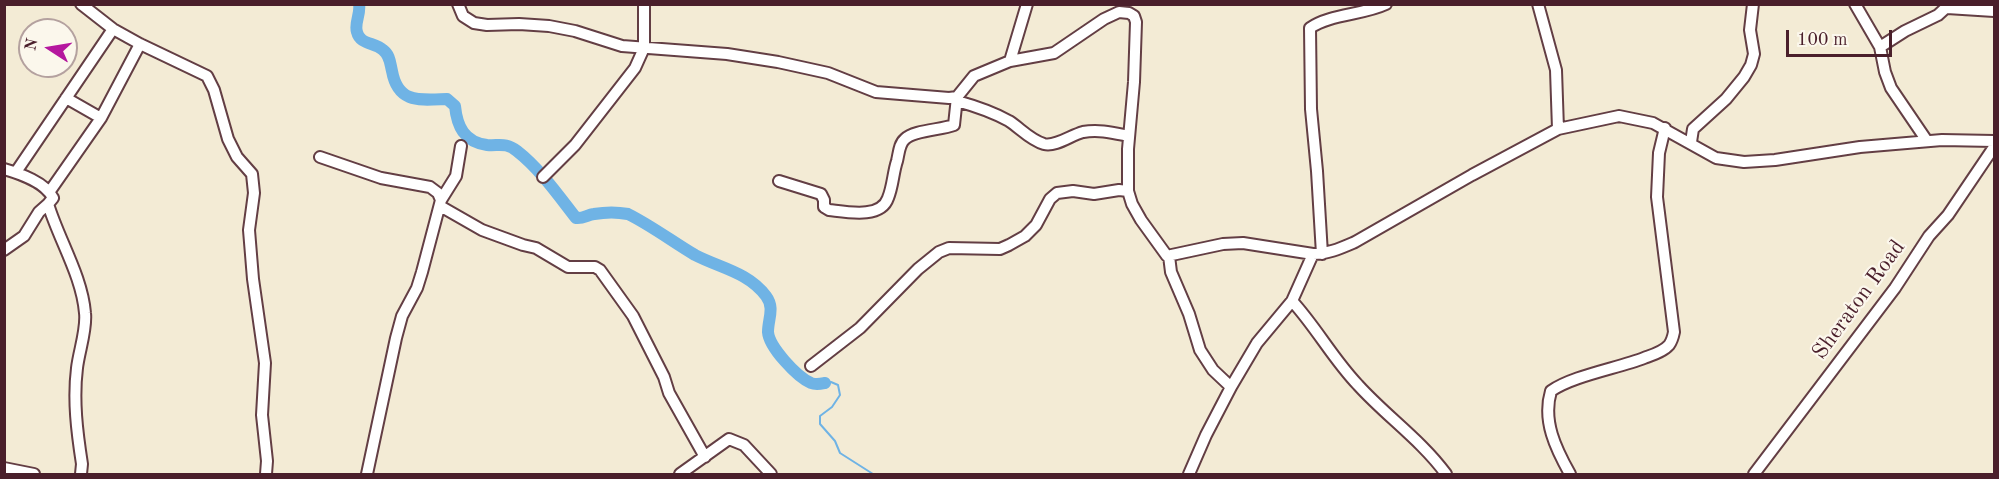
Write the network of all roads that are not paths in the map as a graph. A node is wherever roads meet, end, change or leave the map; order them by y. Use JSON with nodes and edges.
{"nodes":[{"id":1,"x":81,"y":4,"type":"edge"},
{"id":2,"x":458,"y":4,"type":"edge"},
{"id":3,"x":644,"y":4,"type":"edge"},
{"id":4,"x":1027,"y":4,"type":"edge"},
{"id":5,"x":1386,"y":4,"type":"edge"},
{"id":6,"x":1538,"y":4,"type":"edge"},
{"id":7,"x":1753,"y":4,"type":"edge"},
{"id":8,"x":1855,"y":4,"type":"edge"},
{"id":9,"x":1949,"y":6,"type":"edge"},
{"id":10,"x":1995,"y":11,"type":"edge"},
{"id":11,"x":113,"y":29,"type":"junction"},
{"id":12,"x":140,"y":44,"type":"junction"},
{"id":13,"x":1880,"y":47,"type":"junction"},
{"id":14,"x":644,"y":48,"type":"junction"},
{"id":15,"x":1010,"y":61,"type":"junction"},
{"id":16,"x":66,"y":98,"type":"junction"},
{"id":17,"x":957,"y":99,"type":"junction"},
{"id":18,"x":101,"y":118,"type":"junction"},
{"id":19,"x":1665,"y":128,"type":"junction"},
{"id":20,"x":1558,"y":129,"type":"junction"},
{"id":21,"x":1129,"y":136,"type":"junction"},
{"id":22,"x":1927,"y":141,"type":"junction"},
{"id":23,"x":1995,"y":141,"type":"edge"},
{"id":24,"x":1691,"y":142,"type":"junction"},
{"id":25,"x":461,"y":146,"type":"dead end"},
{"id":26,"x":1995,"y":147,"type":"edge"},
{"id":27,"x":320,"y":157,"type":"dead end"},
{"id":28,"x":4,"y":169,"type":"edge"},
{"id":29,"x":16,"y":172,"type":"junction"},
{"id":30,"x":543,"y":177,"type":"dead end"},
{"id":31,"x":779,"y":181,"type":"dead end"},
{"id":32,"x":1128,"y":191,"type":"junction"},
{"id":33,"x":50,"y":192,"type":"junction"},
{"id":34,"x":441,"y":203,"type":"junction"},
{"id":35,"x":48,"y":204,"type":"junction"},
{"id":36,"x":4,"y":250,"type":"edge"},
{"id":37,"x":1317,"y":254,"type":"junction"},
{"id":38,"x":1169,"y":256,"type":"junction"},
{"id":39,"x":1292,"y":301,"type":"junction"},
{"id":40,"x":811,"y":366,"type":"dead end"},
{"id":41,"x":1231,"y":387,"type":"junction"},
{"id":42,"x":705,"y":457,"type":"junction"},
{"id":43,"x":4,"y":468,"type":"edge"},
{"id":44,"x":34,"y":474,"type":"edge"},
{"id":45,"x":81,"y":474,"type":"edge"},
{"id":46,"x":266,"y":474,"type":"edge"},
{"id":47,"x":367,"y":474,"type":"edge"},
{"id":48,"x":680,"y":474,"type":"edge"},
{"id":49,"x":771,"y":474,"type":"edge"},
{"id":50,"x":1189,"y":474,"type":"edge"},
{"id":51,"x":1446,"y":474,"type":"edge"},
{"id":52,"x":1570,"y":474,"type":"edge"},
{"id":53,"x":1754,"y":474,"type":"edge"}],
"edges":[{"from":1,"to":11,"type":"street"},
{"from":2,"to":14,"type":"street"},
{"from":3,"to":14,"type":"street"},
{"from":4,"to":15,"type":"street"},
{"from":5,"to":37,"type":"street"},
{"from":6,"to":20,"type":"street"},
{"from":7,"to":24,"type":"street"},
{"from":8,"to":13,"type":"street"},
{"from":9,"to":10,"type":"street"},
{"from":9,"to":13,"type":"street"},
{"from":11,"to":12,"type":"street"},
{"from":11,"to":16,"type":"street"},
{"from":12,"to":18,"type":"street"},
{"from":12,"to":46,"type":"street"},
{"from":13,"to":22,"type":"street"},
{"from":14,"to":17,"type":"street"},
{"from":14,"to":30,"type":"street"},
{"from":15,"to":17,"type":"street"},
{"from":15,"to":21,"type":"street"},
{"from":16,"to":18,"type":"street"},
{"from":16,"to":29,"type":"street"},
{"from":17,"to":21,"type":"street"},
{"from":17,"to":31,"type":"street"},
{"from":18,"to":33,"type":"street"},
{"from":19,"to":20,"type":"street"},
{"from":19,"to":24,"type":"street"},
{"from":19,"to":52,"type":"street"},
{"from":20,"to":37,"type":"street"},
{"from":21,"to":32,"type":"street"},
{"from":22,"to":23,"type":"street"},
{"from":22,"to":24,"type":"street"},
{"from":25,"to":34,"type":"street"},
{"from":26,"to":53,"type":"street","name":"Sheraton Road"},
{"from":27,"to":34,"type":"street"},
{"from":28,"to":29,"type":"street"},
{"from":29,"to":33,"type":"street"},
{"from":32,"to":38,"type":"street"},
{"from":32,"to":40,"type":"street"},
{"from":33,"to":35,"type":"street"},
{"from":34,"to":42,"type":"street"},
{"from":34,"to":47,"type":"street"},
{"from":35,"to":36,"type":"street"},
{"from":35,"to":45,"type":"street"},
{"from":37,"to":38,"type":"street"},
{"from":37,"to":39,"type":"street"},
{"from":38,"to":41,"type":"street"},
{"from":39,"to":41,"type":"street"},
{"from":39,"to":51,"type":"street"},
{"from":41,"to":50,"type":"street"},
{"from":42,"to":48,"type":"street"},
{"from":42,"to":49,"type":"street"},
{"from":43,"to":44,"type":"street"}]}
